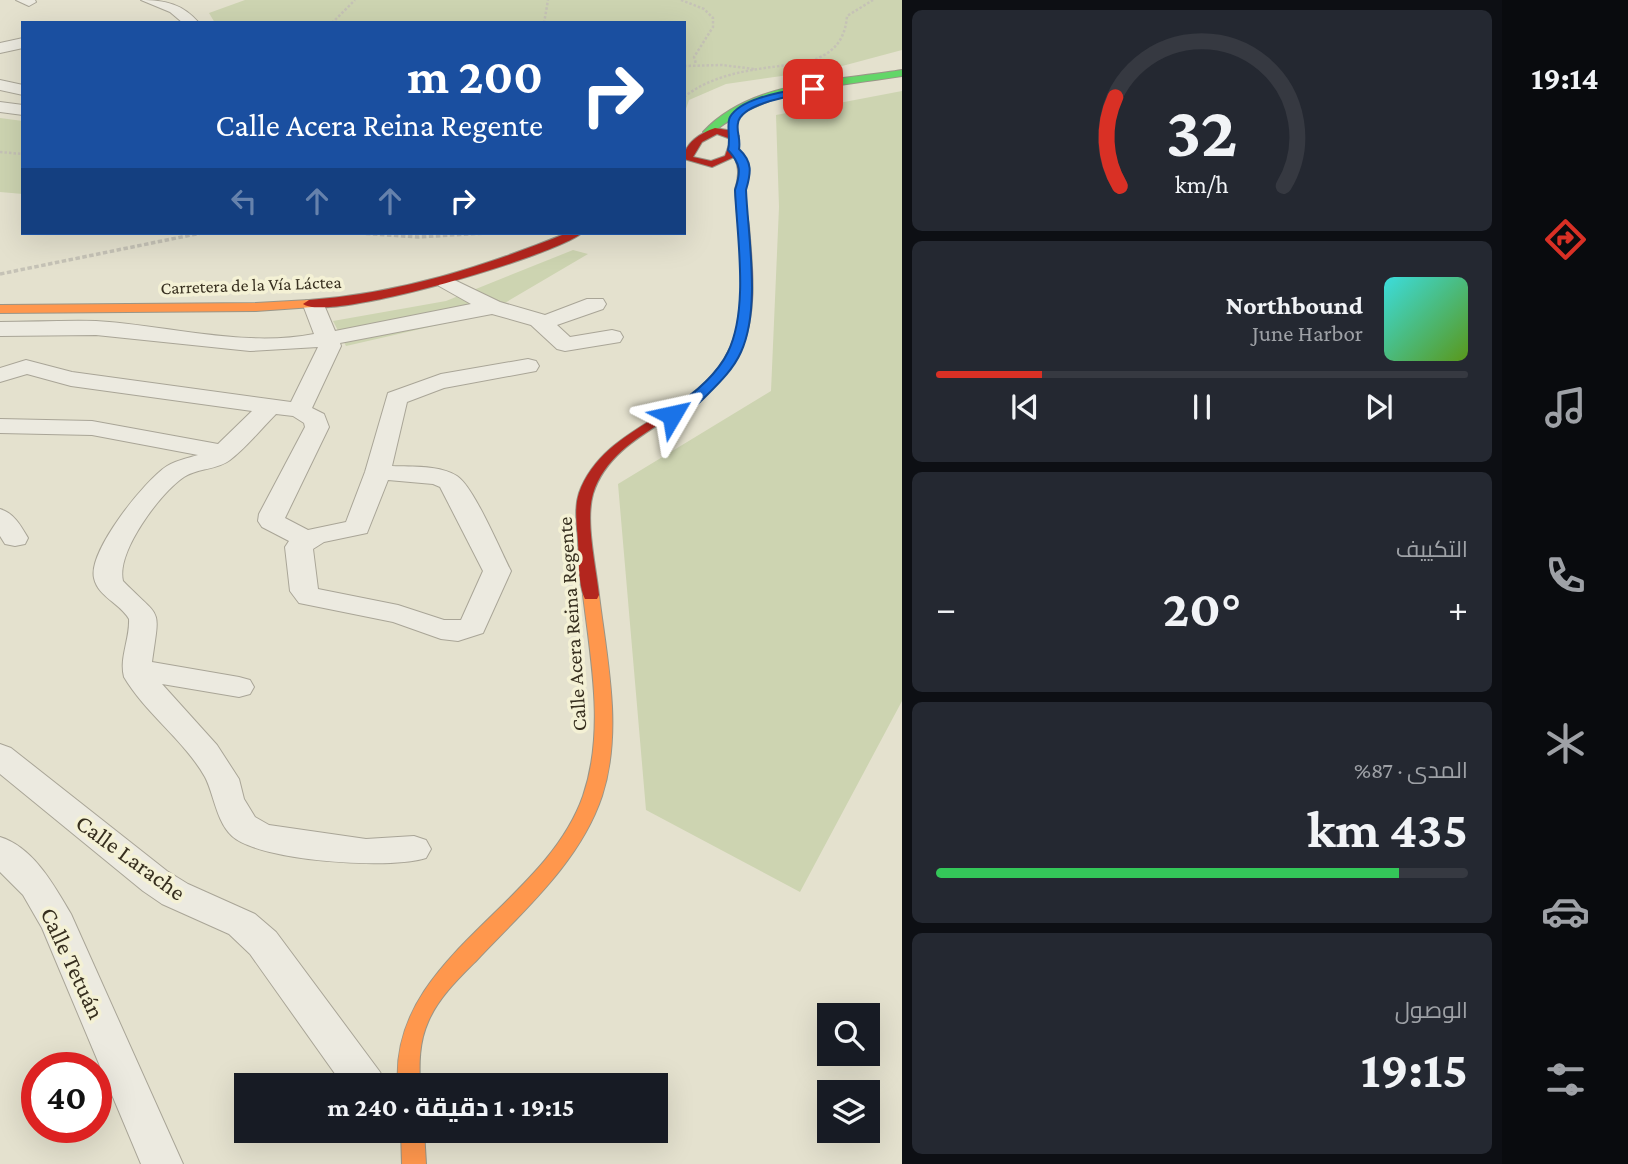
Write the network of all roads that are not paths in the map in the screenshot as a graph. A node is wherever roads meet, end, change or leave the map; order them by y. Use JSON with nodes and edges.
{"nodes":[{"id":1,"x":148,"y":0,"type":"edge"},
{"id":2,"x":189,"y":21,"type":"edge"},
{"id":3,"x":21,"y":43,"type":"edge"},
{"id":4,"x":0,"y":48,"type":"edge"},
{"id":5,"x":0,"y":54,"type":"edge"},
{"id":6,"x":21,"y":54,"type":"edge"},
{"id":7,"x":902,"y":73,"type":"edge"},
{"id":8,"x":0,"y":85,"type":"edge"},
{"id":9,"x":21,"y":90,"type":"edge"},
{"id":10,"x":747,"y":104,"type":"junction"},
{"id":11,"x":0,"y":107,"type":"edge"},
{"id":12,"x":21,"y":110,"type":"edge"},
{"id":13,"x":708,"y":132,"type":"junction"},
{"id":14,"x":734,"y":143,"type":"junction"},
{"id":15,"x":686,"y":160,"type":"edge"},
{"id":16,"x":686,"y":161,"type":"edge"},
{"id":17,"x":707,"y":164,"type":"junction"},
{"id":18,"x":740,"y":190,"type":"junction"},
{"id":19,"x":571,"y":235,"type":"edge"},
{"id":20,"x":446,"y":282,"type":"junction"},
{"id":21,"x":595,"y":304,"type":"dead end"},
{"id":22,"x":314,"y":305,"type":"junction"},
{"id":23,"x":492,"y":307,"type":"junction"},
{"id":24,"x":0,"y":309,"type":"edge"},
{"id":25,"x":543,"y":323,"type":"junction"},
{"id":26,"x":0,"y":329,"type":"edge"},
{"id":27,"x":612,"y":337,"type":"dead end"},
{"id":28,"x":330,"y":340,"type":"junction"},
{"id":29,"x":528,"y":366,"type":"dead end"},
{"id":30,"x":0,"y":375,"type":"edge"},
{"id":31,"x":271,"y":406,"type":"junction"},
{"id":32,"x":299,"y":410,"type":"junction"},
{"id":33,"x":0,"y":426,"type":"edge"},
{"id":34,"x":222,"y":454,"type":"junction"},
{"id":35,"x":378,"y":472,"type":"junction"},
{"id":36,"x":305,"y":539,"type":"junction"},
{"id":37,"x":136,"y":669,"type":"junction"},
{"id":38,"x":239,"y":687,"type":"dead end"},
{"id":39,"x":0,"y":756,"type":"edge"},
{"id":40,"x":414,"y":849,"type":"dead end"},
{"id":41,"x":0,"y":850,"type":"edge"},
{"id":42,"x":357,"y":1073,"type":"edge"},
{"id":43,"x":408,"y":1073,"type":"edge"},
{"id":44,"x":162,"y":1164,"type":"edge"}],
"edges":[{"from":1,"to":2,"type":"street"},
{"from":3,"to":4,"type":"street"},
{"from":5,"to":6,"type":"street"},
{"from":7,"to":10,"type":"street"},
{"from":8,"to":9,"type":"street"},
{"from":10,"to":13,"type":"street"},
{"from":10,"to":14,"type":"street"},
{"from":11,"to":12,"type":"street"},
{"from":13,"to":14,"type":"street"},
{"from":13,"to":15,"type":"street"},
{"from":14,"to":17,"type":"street"},
{"from":14,"to":18,"type":"street","name":"Calle Acera Reina Regente"},
{"from":16,"to":17,"type":"street"},
{"from":17,"to":18,"type":"street"},
{"from":18,"to":43,"type":"street","name":"Calle Acera Reina Regente"},
{"from":19,"to":20,"type":"street","name":"Carretera de la Vía Láctea"},
{"from":20,"to":22,"type":"street","name":"Carretera de la Vía Láctea"},
{"from":20,"to":23,"type":"street"},
{"from":21,"to":25,"type":"street"},
{"from":22,"to":24,"type":"street","name":"Carretera de la Vía Láctea"},
{"from":22,"to":28,"type":"street"},
{"from":23,"to":25,"type":"street"},
{"from":23,"to":28,"type":"street"},
{"from":25,"to":27,"type":"street"},
{"from":26,"to":28,"type":"street"},
{"from":28,"to":32,"type":"street"},
{"from":29,"to":35,"type":"street"},
{"from":30,"to":31,"type":"street"},
{"from":31,"to":32,"type":"street"},
{"from":31,"to":34,"type":"street"},
{"from":32,"to":36,"type":"street"},
{"from":33,"to":34,"type":"street"},
{"from":34,"to":37,"type":"street"},
{"from":35,"to":36,"type":"street"},
{"from":35,"to":36,"type":"street"},
{"from":37,"to":38,"type":"street"},
{"from":37,"to":40,"type":"street"},
{"from":39,"to":42,"type":"street","name":"Calle Larache"},
{"from":41,"to":44,"type":"street","name":"Calle Tetuán"}]}
